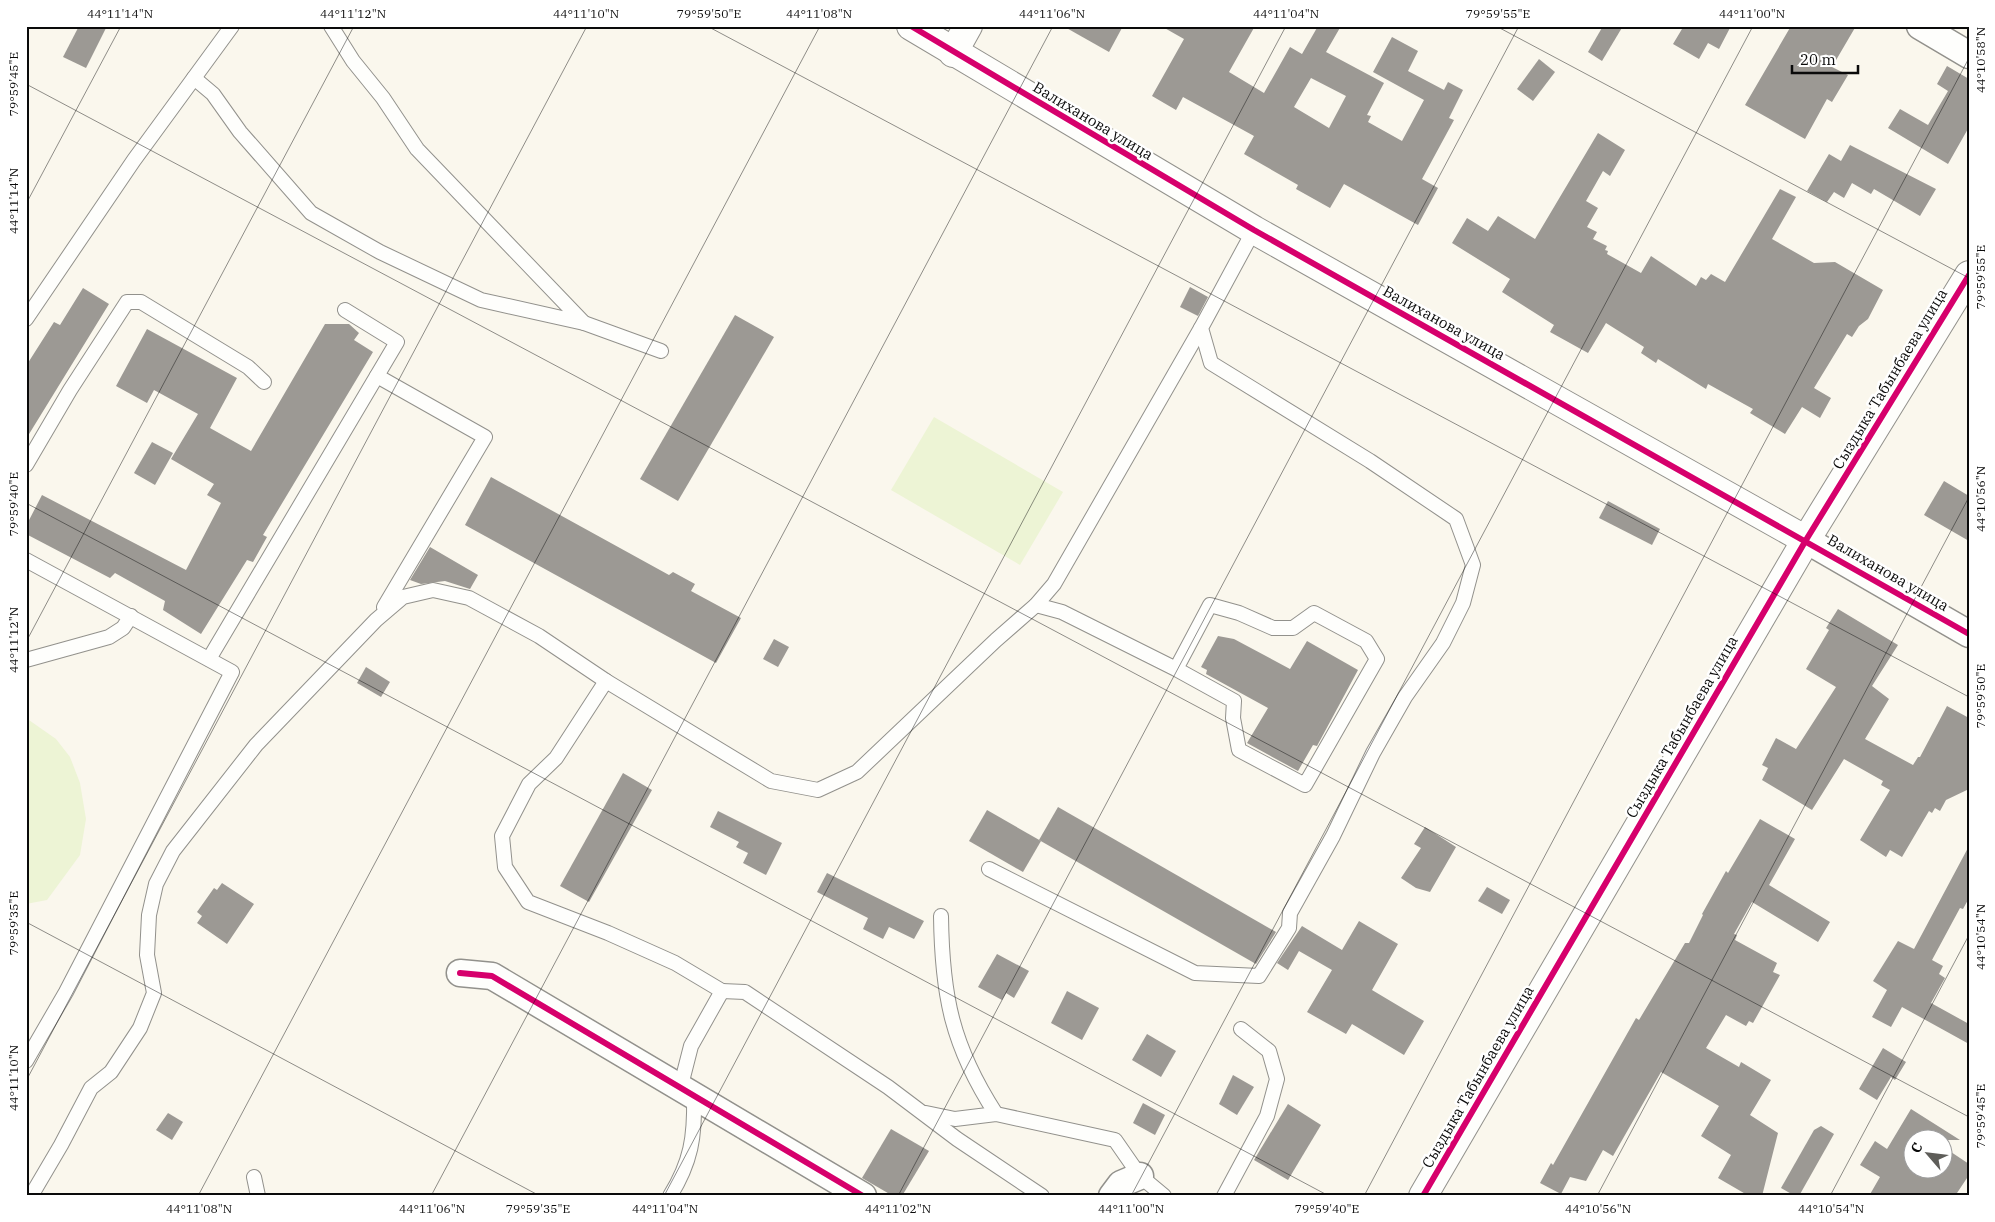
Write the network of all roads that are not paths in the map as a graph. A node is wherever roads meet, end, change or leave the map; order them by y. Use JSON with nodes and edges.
{"nodes":[{"id":1,"x":232,"y":26,"type":"edge"},
{"id":2,"x":331,"y":26,"type":"edge"},
{"id":3,"x":911,"y":26,"type":"edge"},
{"id":4,"x":968,"y":26,"type":"edge"},
{"id":5,"x":1920,"y":26,"type":"edge"},
{"id":6,"x":953,"y":53,"type":"junction"},
{"id":7,"x":1969,"y":55,"type":"edge"},
{"id":8,"x":194,"y":78,"type":"junction"},
{"id":9,"x":1254,"y":230,"type":"junction"},
{"id":10,"x":1969,"y":275,"type":"edge"},
{"id":11,"x":345,"y":310,"type":"dead end"},
{"id":12,"x":26,"y":319,"type":"edge"},
{"id":13,"x":584,"y":323,"type":"junction"},
{"id":14,"x":1201,"y":328,"type":"junction"},
{"id":15,"x":662,"y":351,"type":"dead end"},
{"id":16,"x":377,"y":376,"type":"junction"},
{"id":17,"x":264,"y":382,"type":"dead end"},
{"id":18,"x":26,"y":465,"type":"edge"},
{"id":19,"x":1806,"y":540,"type":"junction"},
{"id":20,"x":26,"y":560,"type":"edge"},
{"id":21,"x":1036,"y":605,"type":"junction"},
{"id":22,"x":131,"y":616,"type":"junction"},
{"id":23,"x":376,"y":620,"type":"junction"},
{"id":24,"x":1969,"y":634,"type":"edge"},
{"id":25,"x":209,"y":659,"type":"junction"},
{"id":26,"x":26,"y":660,"type":"edge"},
{"id":27,"x":1176,"y":669,"type":"junction"},
{"id":28,"x":606,"y":681,"type":"junction"},
{"id":29,"x":989,"y":869,"type":"dead end"},
{"id":30,"x":942,"y":916,"type":"dead end"},
{"id":31,"x":460,"y":973,"type":"dead end"},
{"id":32,"x":722,"y":991,"type":"junction"},
{"id":33,"x":1241,"y":1029,"type":"dead end"},
{"id":34,"x":26,"y":1061,"type":"edge"},
{"id":35,"x":687,"y":1093,"type":"junction"},
{"id":36,"x":923,"y":1112,"type":"junction"},
{"id":37,"x":996,"y":1114,"type":"junction"},
{"id":38,"x":1140,"y":1176,"type":"junction"},
{"id":39,"x":254,"y":1177,"type":"dead end"},
{"id":40,"x":31,"y":1196,"type":"edge"},
{"id":41,"x":258,"y":1196,"type":"edge"},
{"id":42,"x":670,"y":1196,"type":"edge"},
{"id":43,"x":863,"y":1196,"type":"edge"},
{"id":44,"x":1042,"y":1196,"type":"edge"},
{"id":45,"x":1112,"y":1196,"type":"edge"},
{"id":46,"x":1164,"y":1196,"type":"edge"},
{"id":47,"x":1224,"y":1196,"type":"edge"},
{"id":48,"x":1423,"y":1196,"type":"edge"}],
"edges":[{"from":1,"to":8,"type":"lane"},
{"from":2,"to":13,"type":"lane"},
{"from":3,"to":6,"type":"street","name":"Валиханова улица"},
{"from":4,"to":6,"type":"street"},
{"from":5,"to":7,"type":"street"},
{"from":6,"to":9,"type":"street","name":"Валиханова улица"},
{"from":8,"to":12,"type":"lane"},
{"from":8,"to":13,"type":"lane"},
{"from":9,"to":14,"type":"lane"},
{"from":9,"to":19,"type":"street","name":"Валиханова улица"},
{"from":10,"to":19,"type":"street","name":"Сыздыка Табынбаева улица"},
{"from":11,"to":16,"type":"lane"},
{"from":13,"to":15,"type":"lane"},
{"from":14,"to":21,"type":"lane"},
{"from":14,"to":29,"type":"lane"},
{"from":16,"to":23,"type":"lane"},
{"from":16,"to":25,"type":"lane"},
{"from":17,"to":18,"type":"lane"},
{"from":19,"to":24,"type":"street","name":"Валиханова улица"},
{"from":19,"to":48,"type":"street","name":"Сыздыка Табынбаева улица"},
{"from":20,"to":22,"type":"lane"},
{"from":21,"to":27,"type":"lane"},
{"from":21,"to":28,"type":"lane"},
{"from":22,"to":25,"type":"lane"},
{"from":22,"to":26,"type":"lane"},
{"from":23,"to":28,"type":"lane"},
{"from":23,"to":40,"type":"lane"},
{"from":25,"to":34,"type":"lane"},
{"from":27,"to":27,"type":"lane"},
{"from":28,"to":32,"type":"lane"},
{"from":30,"to":37,"type":"lane"},
{"from":31,"to":35,"type":"street"},
{"from":32,"to":35,"type":"lane"},
{"from":32,"to":36,"type":"lane"},
{"from":33,"to":47,"type":"lane"},
{"from":35,"to":42,"type":"lane"},
{"from":35,"to":43,"type":"street"},
{"from":36,"to":37,"type":"lane"},
{"from":36,"to":44,"type":"lane"},
{"from":37,"to":38,"type":"lane"},
{"from":38,"to":45,"type":"street"},
{"from":38,"to":46,"type":"lane"},
{"from":39,"to":41,"type":"lane"}]}
